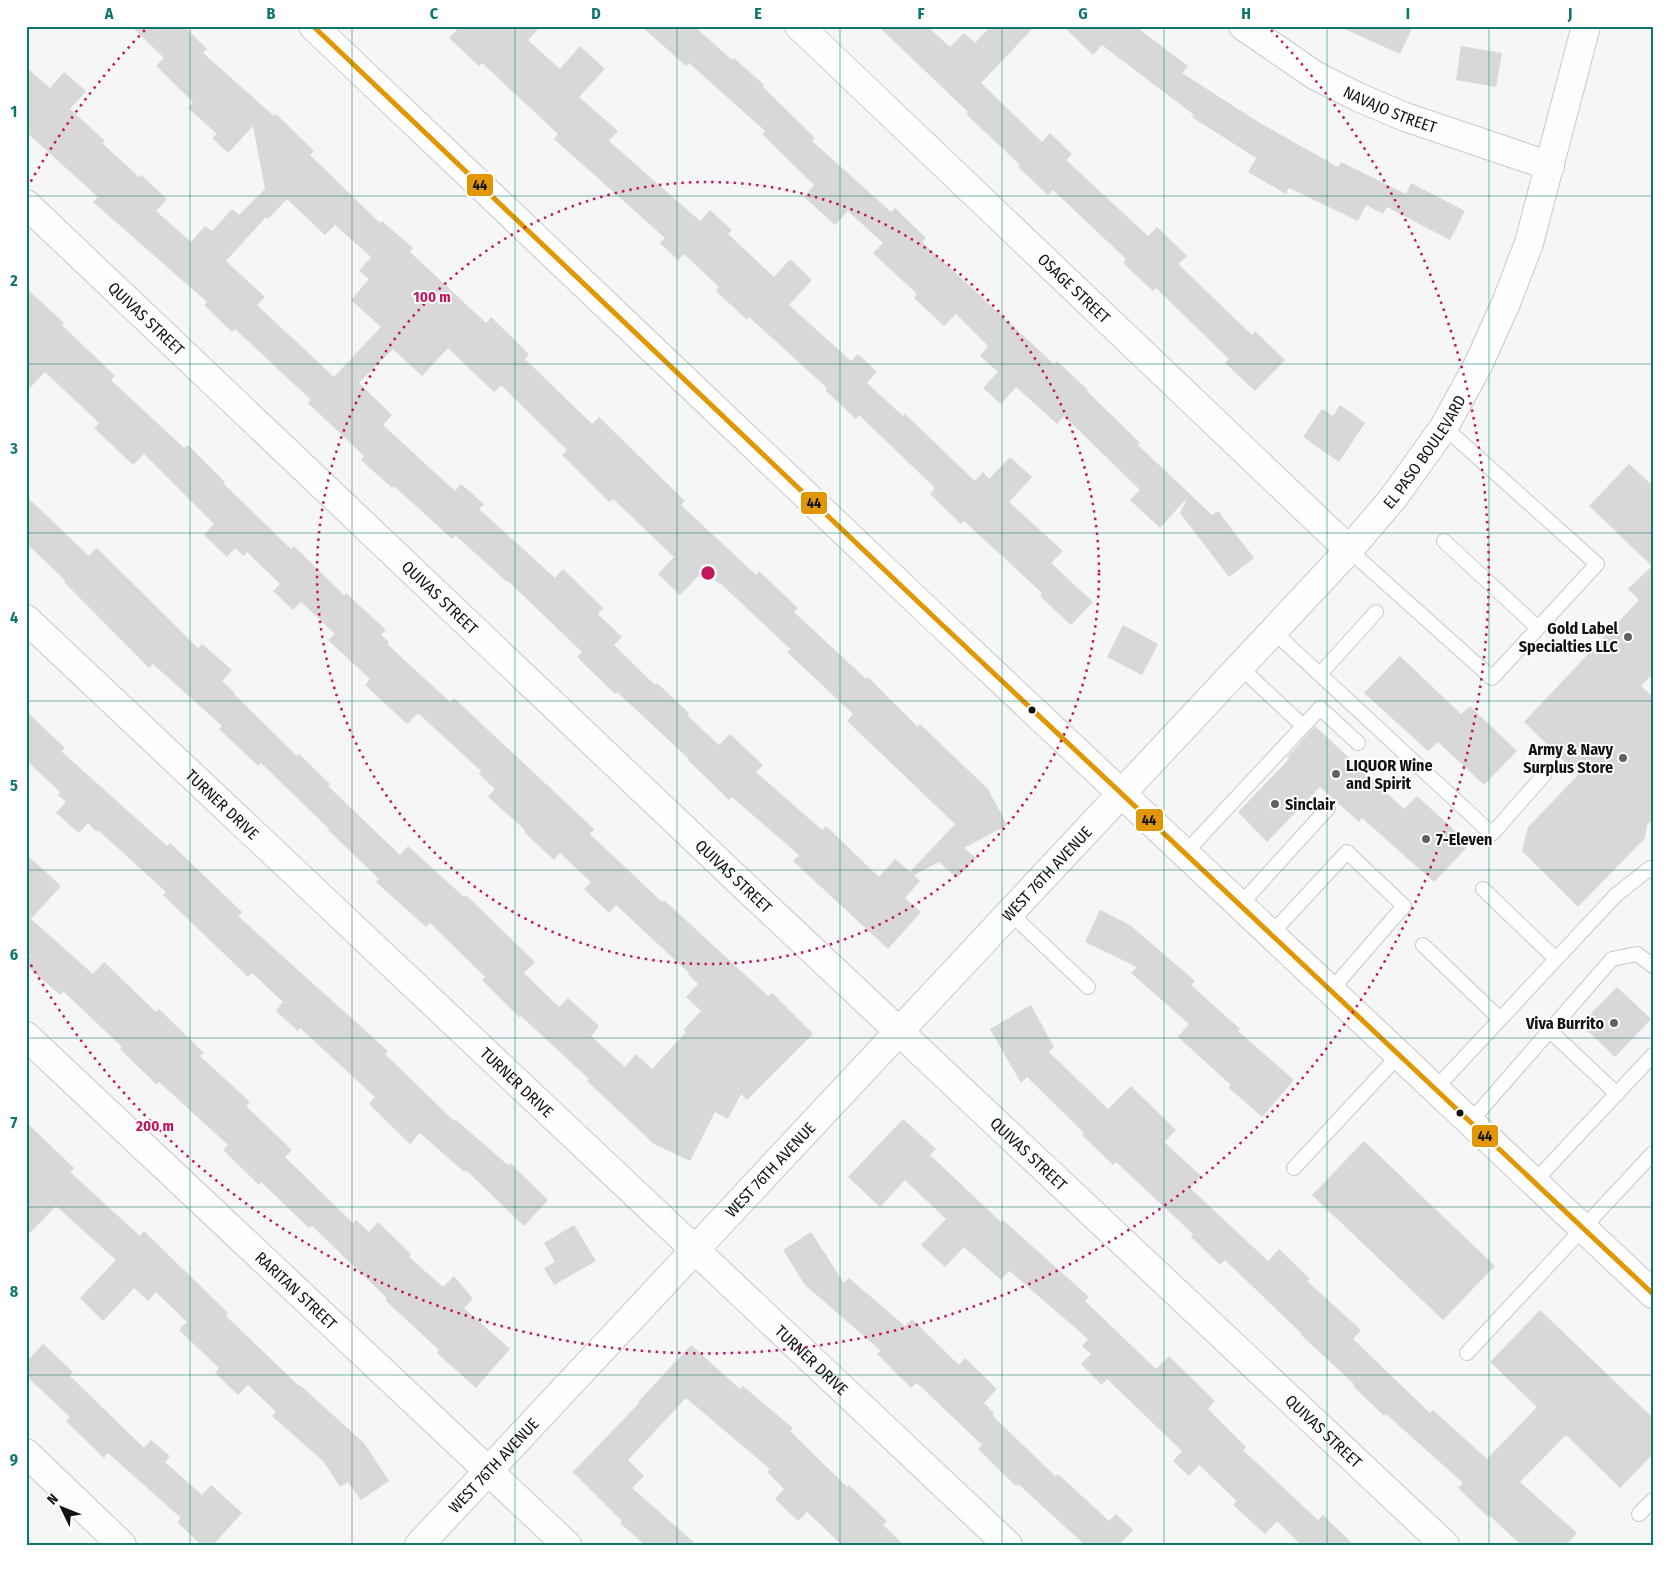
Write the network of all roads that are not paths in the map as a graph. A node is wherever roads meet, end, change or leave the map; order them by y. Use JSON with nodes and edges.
{"nodes":[{"id":1,"x":313,"y":26,"type":"edge"},
{"id":2,"x":799,"y":26,"type":"edge"},
{"id":3,"x":1243,"y":26,"type":"edge"},
{"id":4,"x":1586,"y":26,"type":"edge"},
{"id":5,"x":1550,"y":166,"type":"junction"},
{"id":6,"x":26,"y":204,"type":"edge"},
{"id":7,"x":1444,"y":427,"type":"junction"},
{"id":8,"x":1444,"y":541,"type":"dead end"},
{"id":9,"x":1349,"y":550,"type":"junction"},
{"id":10,"x":1376,"y":612,"type":"dead end"},
{"id":11,"x":26,"y":619,"type":"edge"},
{"id":12,"x":1538,"y":628,"type":"junction"},
{"id":13,"x":1274,"y":631,"type":"junction"},
{"id":14,"x":1240,"y":667,"type":"junction"},
{"id":15,"x":1320,"y":674,"type":"junction"},
{"id":16,"x":1303,"y":726,"type":"junction"},
{"id":17,"x":1358,"y":743,"type":"dead end"},
{"id":18,"x":1544,"y":775,"type":"dead end"},
{"id":19,"x":1121,"y":794,"type":"junction"},
{"id":20,"x":1328,"y":808,"type":"dead end"},
{"id":21,"x":1185,"y":853,"type":"junction"},
{"id":22,"x":1652,"y":866,"type":"edge"},
{"id":23,"x":1483,"y":889,"type":"dead end"},
{"id":24,"x":1240,"y":905,"type":"junction"},
{"id":25,"x":1010,"y":913,"type":"junction"},
{"id":26,"x":1271,"y":934,"type":"junction"},
{"id":27,"x":1423,"y":945,"type":"dead end"},
{"id":28,"x":1556,"y":960,"type":"junction"},
{"id":29,"x":1653,"y":966,"type":"edge"},
{"id":30,"x":1088,"y":987,"type":"dead end"},
{"id":31,"x":1331,"y":990,"type":"junction"},
{"id":32,"x":1500,"y":1019,"type":"junction"},
{"id":33,"x":900,"y":1031,"type":"junction"},
{"id":34,"x":1550,"y":1031,"type":"junction"},
{"id":35,"x":26,"y":1036,"type":"edge"},
{"id":36,"x":1399,"y":1055,"type":"junction"},
{"id":37,"x":1653,"y":1055,"type":"edge"},
{"id":38,"x":1435,"y":1089,"type":"junction"},
{"id":39,"x":1617,"y":1094,"type":"junction"},
{"id":40,"x":1470,"y":1122,"type":"junction"},
{"id":41,"x":1653,"y":1152,"type":"edge"},
{"id":42,"x":1294,"y":1168,"type":"dead end"},
{"id":43,"x":1534,"y":1182,"type":"junction"},
{"id":44,"x":1583,"y":1228,"type":"junction"},
{"id":45,"x":695,"y":1250,"type":"junction"},
{"id":46,"x":1653,"y":1294,"type":"edge"},
{"id":47,"x":1467,"y":1353,"type":"dead end"},
{"id":48,"x":26,"y":1453,"type":"edge"},
{"id":49,"x":488,"y":1471,"type":"junction"},
{"id":50,"x":1653,"y":1500,"type":"edge"},
{"id":51,"x":1639,"y":1514,"type":"dead end"},
{"id":52,"x":122,"y":1545,"type":"edge"},
{"id":53,"x":419,"y":1545,"type":"edge"},
{"id":54,"x":567,"y":1545,"type":"edge"},
{"id":55,"x":1008,"y":1545,"type":"edge"},
{"id":56,"x":1445,"y":1545,"type":"edge"}],
"edges":[{"from":1,"to":19,"type":"street"},
{"from":2,"to":9,"type":"street","name":"OSAGE STREET"},
{"from":3,"to":5,"type":"street","name":"NAVAJO STREET"},
{"from":4,"to":5,"type":"street","name":"EL PASO BOULEVARD"},
{"from":5,"to":7,"type":"street","name":"EL PASO BOULEVARD"},
{"from":6,"to":33,"type":"street","name":"QUIVAS STREET"},
{"from":7,"to":9,"type":"street","name":"EL PASO BOULEVARD"},
{"from":7,"to":12,"type":"lane"},
{"from":8,"to":12,"type":"lane"},
{"from":9,"to":12,"type":"lane"},
{"from":9,"to":13,"type":"street","name":"EL PASO BOULEVARD"},
{"from":10,"to":15,"type":"lane"},
{"from":11,"to":45,"type":"street","name":"TURNER DRIVE"},
{"from":13,"to":14,"type":"street","name":"EL PASO BOULEVARD"},
{"from":13,"to":15,"type":"lane"},
{"from":14,"to":16,"type":"lane"},
{"from":14,"to":19,"type":"street","name":"EL PASO BOULEVARD"},
{"from":15,"to":18,"type":"lane"},
{"from":16,"to":17,"type":"lane"},
{"from":16,"to":21,"type":"lane"},
{"from":19,"to":21,"type":"street"},
{"from":19,"to":25,"type":"street","name":"WEST 76TH AVENUE"},
{"from":20,"to":24,"type":"lane"},
{"from":21,"to":24,"type":"street"},
{"from":22,"to":28,"type":"lane"},
{"from":23,"to":28,"type":"lane"},
{"from":24,"to":26,"type":"street"},
{"from":25,"to":30,"type":"lane"},
{"from":25,"to":33,"type":"street","name":"WEST 76TH AVENUE"},
{"from":26,"to":31,"type":"street"},
{"from":26,"to":31,"type":"lane"},
{"from":27,"to":32,"type":"lane"},
{"from":28,"to":32,"type":"lane"},
{"from":29,"to":34,"type":"lane"},
{"from":31,"to":36,"type":"street"},
{"from":32,"to":38,"type":"lane"},
{"from":33,"to":45,"type":"street","name":"WEST 76TH AVENUE"},
{"from":33,"to":56,"type":"street","name":"QUIVAS STREET"},
{"from":34,"to":39,"type":"lane"},
{"from":34,"to":40,"type":"lane"},
{"from":35,"to":49,"type":"street","name":"RARITAN STREET"},
{"from":36,"to":38,"type":"street"},
{"from":36,"to":42,"type":"lane"},
{"from":37,"to":39,"type":"lane"},
{"from":38,"to":40,"type":"street"},
{"from":39,"to":43,"type":"lane"},
{"from":40,"to":43,"type":"street"},
{"from":41,"to":44,"type":"lane"},
{"from":43,"to":44,"type":"street"},
{"from":44,"to":46,"type":"street"},
{"from":44,"to":47,"type":"lane"},
{"from":45,"to":49,"type":"street","name":"WEST 76TH AVENUE"},
{"from":45,"to":55,"type":"street","name":"TURNER DRIVE"},
{"from":48,"to":52,"type":"street"},
{"from":49,"to":53,"type":"street","name":"WEST 76TH AVENUE"},
{"from":49,"to":54,"type":"street","name":"RARITAN STREET"},
{"from":50,"to":51,"type":"lane"}]}
